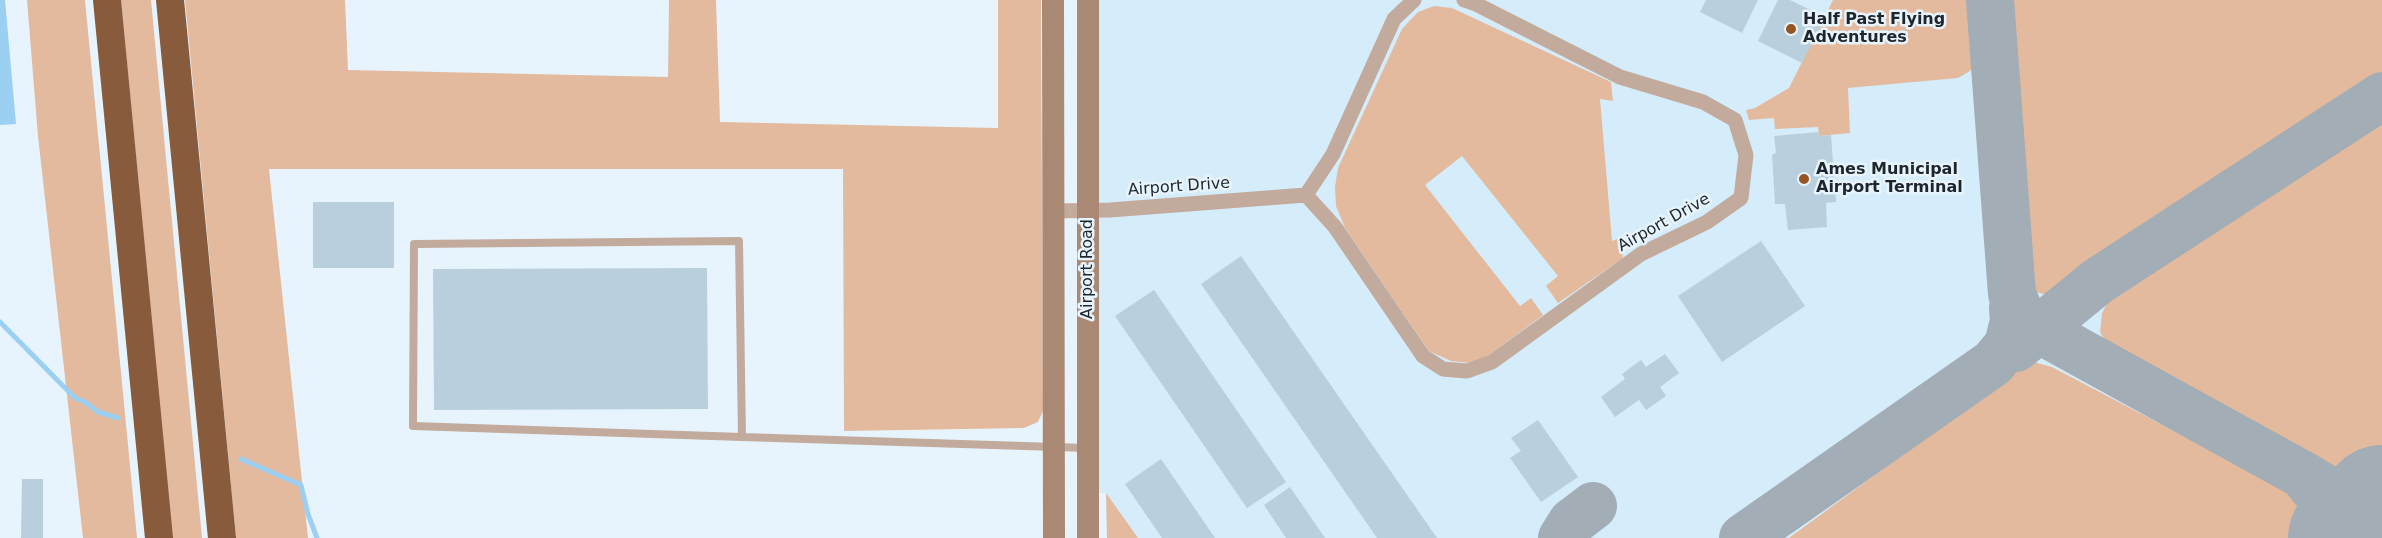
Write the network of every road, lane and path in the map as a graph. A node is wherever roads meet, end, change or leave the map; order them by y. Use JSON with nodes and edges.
{"nodes":[{"id":1,"x":107,"y":0,"type":"edge"},
{"id":2,"x":170,"y":0,"type":"edge"},
{"id":3,"x":1053,"y":0,"type":"edge"},
{"id":4,"x":1088,"y":0,"type":"edge"},
{"id":5,"x":1414,"y":0,"type":"edge"},
{"id":6,"x":1464,"y":0,"type":"edge"},
{"id":7,"x":1306,"y":195,"type":"junction"},
{"id":8,"x":1053,"y":211,"type":"junction"},
{"id":9,"x":1089,"y":211,"type":"junction"},
{"id":10,"x":742,"y":437,"type":"junction"},
{"id":11,"x":1054,"y":448,"type":"junction"},
{"id":12,"x":1088,"y":448,"type":"junction"},
{"id":13,"x":159,"y":538,"type":"edge"},
{"id":14,"x":222,"y":538,"type":"edge"},
{"id":15,"x":1054,"y":538,"type":"edge"},
{"id":16,"x":1088,"y":538,"type":"edge"}],
"edges":[{"from":1,"to":13,"type":"highway"},
{"from":2,"to":14,"type":"highway"},
{"from":3,"to":8,"type":"main road"},
{"from":4,"to":9,"type":"main road","name":"Airport Road"},
{"from":5,"to":7,"type":"street"},
{"from":6,"to":7,"type":"street","name":"Airport Drive"},
{"from":7,"to":9,"type":"street","name":"Airport Drive"},
{"from":8,"to":9,"type":"street","name":"Airport Drive"},
{"from":8,"to":11,"type":"main road"},
{"from":9,"to":12,"type":"main road","name":"Airport Road"},
{"from":10,"to":10,"type":"lane"},
{"from":10,"to":11,"type":"lane"},
{"from":11,"to":12,"type":"lane"},
{"from":11,"to":15,"type":"main road"},
{"from":12,"to":16,"type":"main road","name":"Airport Road"}]}
